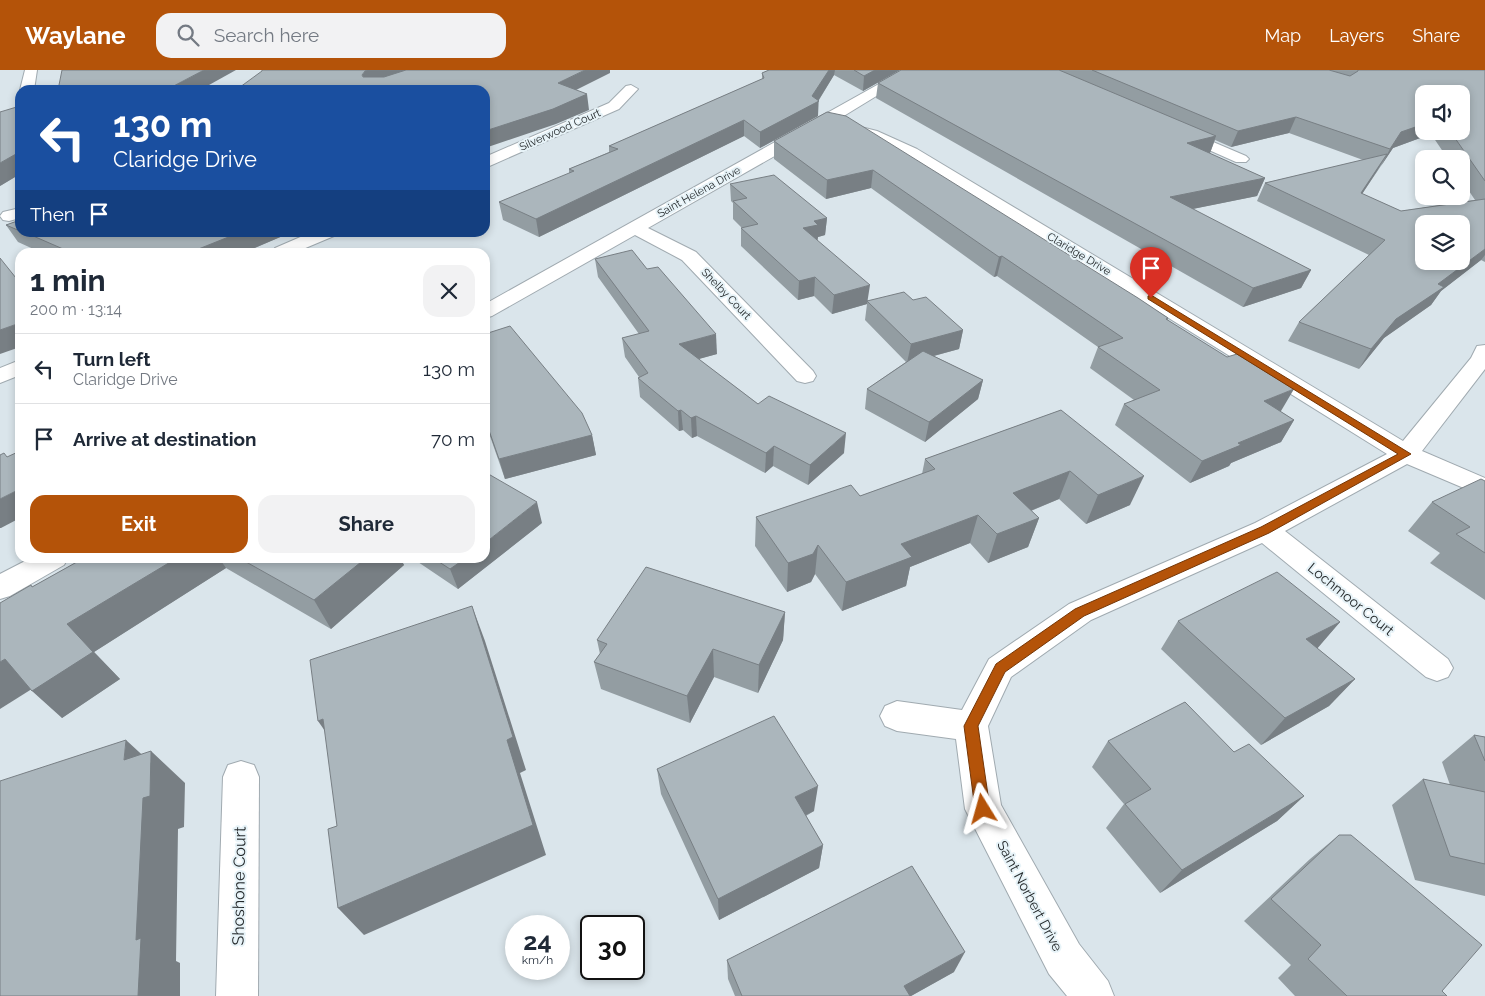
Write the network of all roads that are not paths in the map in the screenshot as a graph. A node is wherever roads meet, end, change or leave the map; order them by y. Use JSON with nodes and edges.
{"nodes":[{"id":1,"x":31,"y":70,"type":"edge"},
{"id":2,"x":913,"y":70,"type":"edge"},
{"id":3,"x":28,"y":85,"type":"edge"},
{"id":4,"x":631,"y":89,"type":"dead end"},
{"id":5,"x":824,"y":122,"type":"junction"},
{"id":6,"x":1169,"y":127,"type":"edge"},
{"id":7,"x":1241,"y":159,"type":"dead end"},
{"id":8,"x":490,"y":161,"type":"edge"},
{"id":9,"x":634,"y":228,"type":"junction"},
{"id":10,"x":316,"y":237,"type":"edge"},
{"id":11,"x":291,"y":248,"type":"edge"},
{"id":12,"x":490,"y":309,"type":"edge"},
{"id":13,"x":1484,"y":357,"type":"edge"},
{"id":14,"x":15,"y":369,"type":"edge"},
{"id":15,"x":0,"y":376,"type":"edge"},
{"id":16,"x":805,"y":376,"type":"dead end"},
{"id":17,"x":1406,"y":454,"type":"junction"},
{"id":18,"x":1485,"y":488,"type":"edge"},
{"id":19,"x":1265,"y":530,"type":"junction"},
{"id":20,"x":45,"y":563,"type":"edge"},
{"id":21,"x":0,"y":588,"type":"edge"},
{"id":22,"x":1437,"y":668,"type":"dead end"},
{"id":23,"x":897,"y":716,"type":"dead end"},
{"id":24,"x":971,"y":726,"type":"junction"},
{"id":25,"x":241,"y":777,"type":"dead end"},
{"id":26,"x":237,"y":996,"type":"edge"},
{"id":27,"x":1093,"y":996,"type":"edge"}],
"edges":[{"from":1,"to":3,"type":"street"},
{"from":2,"to":5,"type":"street","name":"Saint Helena Drive"},
{"from":4,"to":8,"type":"street","name":"Silverwood Court"},
{"from":5,"to":9,"type":"street","name":"Saint Helena Drive"},
{"from":5,"to":17,"type":"street","name":"Claridge Drive"},
{"from":6,"to":7,"type":"street"},
{"from":9,"to":12,"type":"street","name":"Saint Helena Drive"},
{"from":9,"to":16,"type":"street","name":"Shelby Court"},
{"from":10,"to":11,"type":"street"},
{"from":13,"to":17,"type":"street"},
{"from":14,"to":15,"type":"street"},
{"from":17,"to":18,"type":"street","name":"Claridge Drive"},
{"from":17,"to":19,"type":"street"},
{"from":19,"to":22,"type":"street","name":"Lochmoor Court"},
{"from":19,"to":24,"type":"street"},
{"from":20,"to":21,"type":"street"},
{"from":23,"to":24,"type":"street"},
{"from":24,"to":27,"type":"street","name":"Saint Norbert Drive"},
{"from":25,"to":26,"type":"street","name":"Shoshone Court"}]}
